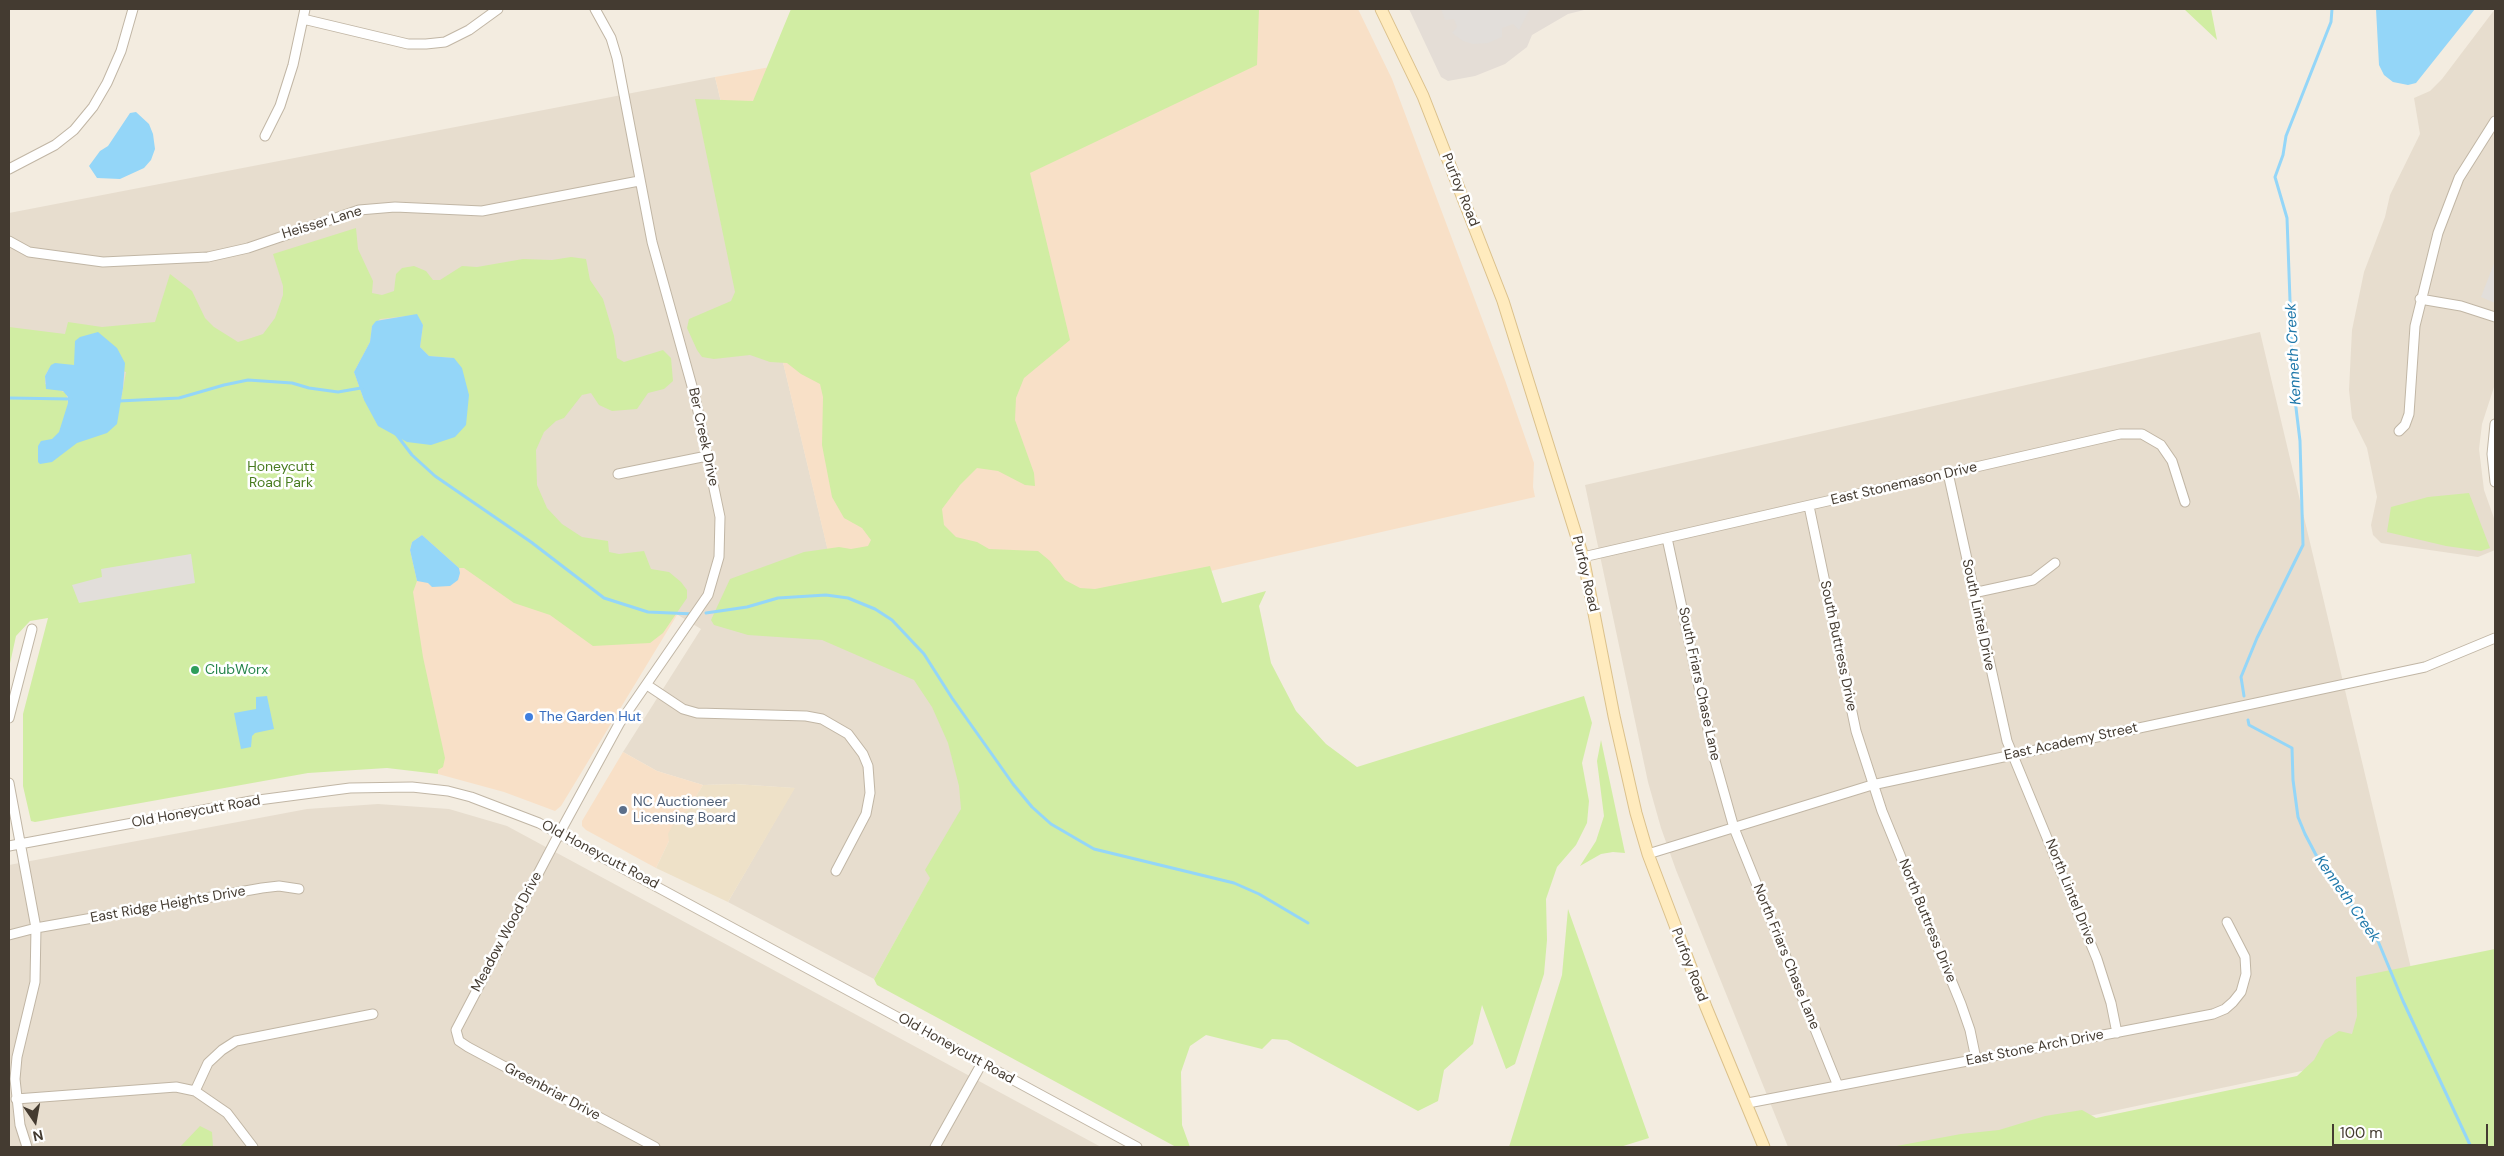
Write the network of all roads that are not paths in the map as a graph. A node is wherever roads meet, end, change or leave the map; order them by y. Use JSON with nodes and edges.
{"nodes":[{"id":1,"x":133,"y":9,"type":"edge"},
{"id":2,"x":305,"y":9,"type":"edge"},
{"id":3,"x":498,"y":9,"type":"edge"},
{"id":4,"x":594,"y":9,"type":"edge"},
{"id":5,"x":1382,"y":9,"type":"edge"},
{"id":6,"x":303,"y":19,"type":"junction"},
{"id":7,"x":2495,"y":121,"type":"edge"},
{"id":8,"x":265,"y":136,"type":"dead end"},
{"id":9,"x":9,"y":169,"type":"edge"},
{"id":10,"x":639,"y":181,"type":"junction"},
{"id":11,"x":9,"y":241,"type":"edge"},
{"id":12,"x":2420,"y":298,"type":"junction"},
{"id":13,"x":2495,"y":317,"type":"edge"},
{"id":14,"x":2495,"y":424,"type":"edge"},
{"id":15,"x":2399,"y":431,"type":"dead end"},
{"id":16,"x":707,"y":456,"type":"junction"},
{"id":17,"x":1948,"y":473,"type":"junction"},
{"id":18,"x":618,"y":474,"type":"dead end"},
{"id":19,"x":2495,"y":482,"type":"edge"},
{"id":20,"x":2185,"y":502,"type":"dead end"},
{"id":21,"x":1809,"y":506,"type":"junction"},
{"id":22,"x":1667,"y":538,"type":"junction"},
{"id":23,"x":1583,"y":557,"type":"junction"},
{"id":24,"x":2055,"y":563,"type":"dead end"},
{"id":25,"x":1973,"y":593,"type":"junction"},
{"id":26,"x":32,"y":629,"type":"dead end"},
{"id":27,"x":2495,"y":638,"type":"edge"},
{"id":28,"x":647,"y":685,"type":"junction"},
{"id":29,"x":9,"y":718,"type":"edge"},
{"id":30,"x":2013,"y":754,"type":"junction"},
{"id":31,"x":9,"y":783,"type":"edge"},
{"id":32,"x":1872,"y":784,"type":"junction"},
{"id":33,"x":1734,"y":828,"type":"junction"},
{"id":34,"x":559,"y":834,"type":"junction"},
{"id":35,"x":19,"y":844,"type":"junction"},
{"id":36,"x":9,"y":846,"type":"edge"},
{"id":37,"x":1648,"y":854,"type":"junction"},
{"id":38,"x":836,"y":871,"type":"dead end"},
{"id":39,"x":299,"y":889,"type":"dead end"},
{"id":40,"x":2227,"y":922,"type":"dead end"},
{"id":41,"x":36,"y":928,"type":"junction"},
{"id":42,"x":9,"y":935,"type":"edge"},
{"id":43,"x":373,"y":1014,"type":"dead end"},
{"id":44,"x":456,"y":1030,"type":"joint"},
{"id":45,"x":2117,"y":1033,"type":"junction"},
{"id":46,"x":1976,"y":1059,"type":"junction"},
{"id":47,"x":982,"y":1063,"type":"junction"},
{"id":48,"x":1838,"y":1086,"type":"junction"},
{"id":49,"x":194,"y":1091,"type":"junction"},
{"id":50,"x":16,"y":1099,"type":"junction"},
{"id":51,"x":1748,"y":1104,"type":"junction"},
{"id":52,"x":27,"y":1147,"type":"edge"},
{"id":53,"x":253,"y":1147,"type":"edge"},
{"id":54,"x":655,"y":1147,"type":"edge"},
{"id":55,"x":935,"y":1147,"type":"edge"},
{"id":56,"x":1137,"y":1147,"type":"edge"},
{"id":57,"x":1764,"y":1147,"type":"edge"}],
"edges":[{"from":1,"to":9,"type":"street"},
{"from":2,"to":6,"type":"street"},
{"from":3,"to":6,"type":"street"},
{"from":4,"to":10,"type":"street","name":"Ber Creek Drive"},
{"from":5,"to":23,"type":"street","name":"Purfoy Road"},
{"from":6,"to":8,"type":"street"},
{"from":7,"to":12,"type":"street"},
{"from":10,"to":11,"type":"street","name":"Heisser Lane"},
{"from":10,"to":16,"type":"street","name":"Ber Creek Drive"},
{"from":12,"to":13,"type":"street"},
{"from":12,"to":15,"type":"street"},
{"from":14,"to":19,"type":"street"},
{"from":16,"to":18,"type":"street"},
{"from":16,"to":28,"type":"street","name":"Ber Creek Drive"},
{"from":17,"to":20,"type":"street","name":"East Stonemason Drive"},
{"from":17,"to":21,"type":"street","name":"East Stonemason Drive"},
{"from":17,"to":25,"type":"street","name":"South Lintel Drive"},
{"from":21,"to":22,"type":"street","name":"East Stonemason Drive"},
{"from":21,"to":32,"type":"street","name":"South Buttress Drive"},
{"from":22,"to":23,"type":"street","name":"East Stonemason Drive"},
{"from":22,"to":33,"type":"street","name":"South Friars Chase Lane"},
{"from":23,"to":37,"type":"street","name":"Purfoy Road"},
{"from":24,"to":25,"type":"street"},
{"from":25,"to":30,"type":"street","name":"South Lintel Drive"},
{"from":26,"to":29,"type":"street"},
{"from":27,"to":30,"type":"street","name":"East Academy Street"},
{"from":28,"to":34,"type":"street","name":"Ber Creek Drive"},
{"from":28,"to":38,"type":"street"},
{"from":30,"to":32,"type":"street","name":"East Academy Street"},
{"from":30,"to":45,"type":"street","name":"North Lintel Drive"},
{"from":31,"to":35,"type":"street"},
{"from":32,"to":33,"type":"street","name":"East Academy Street"},
{"from":32,"to":46,"type":"street","name":"North Buttress Drive"},
{"from":33,"to":37,"type":"street","name":"East Academy Street"},
{"from":33,"to":48,"type":"street","name":"North Friars Chase Lane"},
{"from":34,"to":35,"type":"street","name":"Old Honeycutt Road"},
{"from":34,"to":44,"type":"street","name":"Meadow Wood Drive"},
{"from":34,"to":47,"type":"street","name":"Old Honeycutt Road"},
{"from":35,"to":36,"type":"street","name":"Old Honeycutt Road"},
{"from":35,"to":41,"type":"street"},
{"from":37,"to":51,"type":"street","name":"Purfoy Road"},
{"from":39,"to":41,"type":"street","name":"East Ridge Heights Drive"},
{"from":40,"to":45,"type":"street","name":"East Stone Arch Drive"},
{"from":41,"to":42,"type":"street","name":"East Ridge Heights Drive"},
{"from":41,"to":50,"type":"street"},
{"from":43,"to":49,"type":"street"},
{"from":44,"to":54,"type":"street","name":"Greenbriar Drive"},
{"from":45,"to":46,"type":"street","name":"East Stone Arch Drive"},
{"from":46,"to":48,"type":"street","name":"East Stone Arch Drive"},
{"from":47,"to":55,"type":"street"},
{"from":47,"to":56,"type":"street","name":"Old Honeycutt Road"},
{"from":48,"to":51,"type":"street","name":"East Stone Arch Drive"},
{"from":49,"to":50,"type":"street"},
{"from":49,"to":53,"type":"street"},
{"from":50,"to":52,"type":"street"},
{"from":51,"to":57,"type":"street","name":"Purfoy Road"}]}
